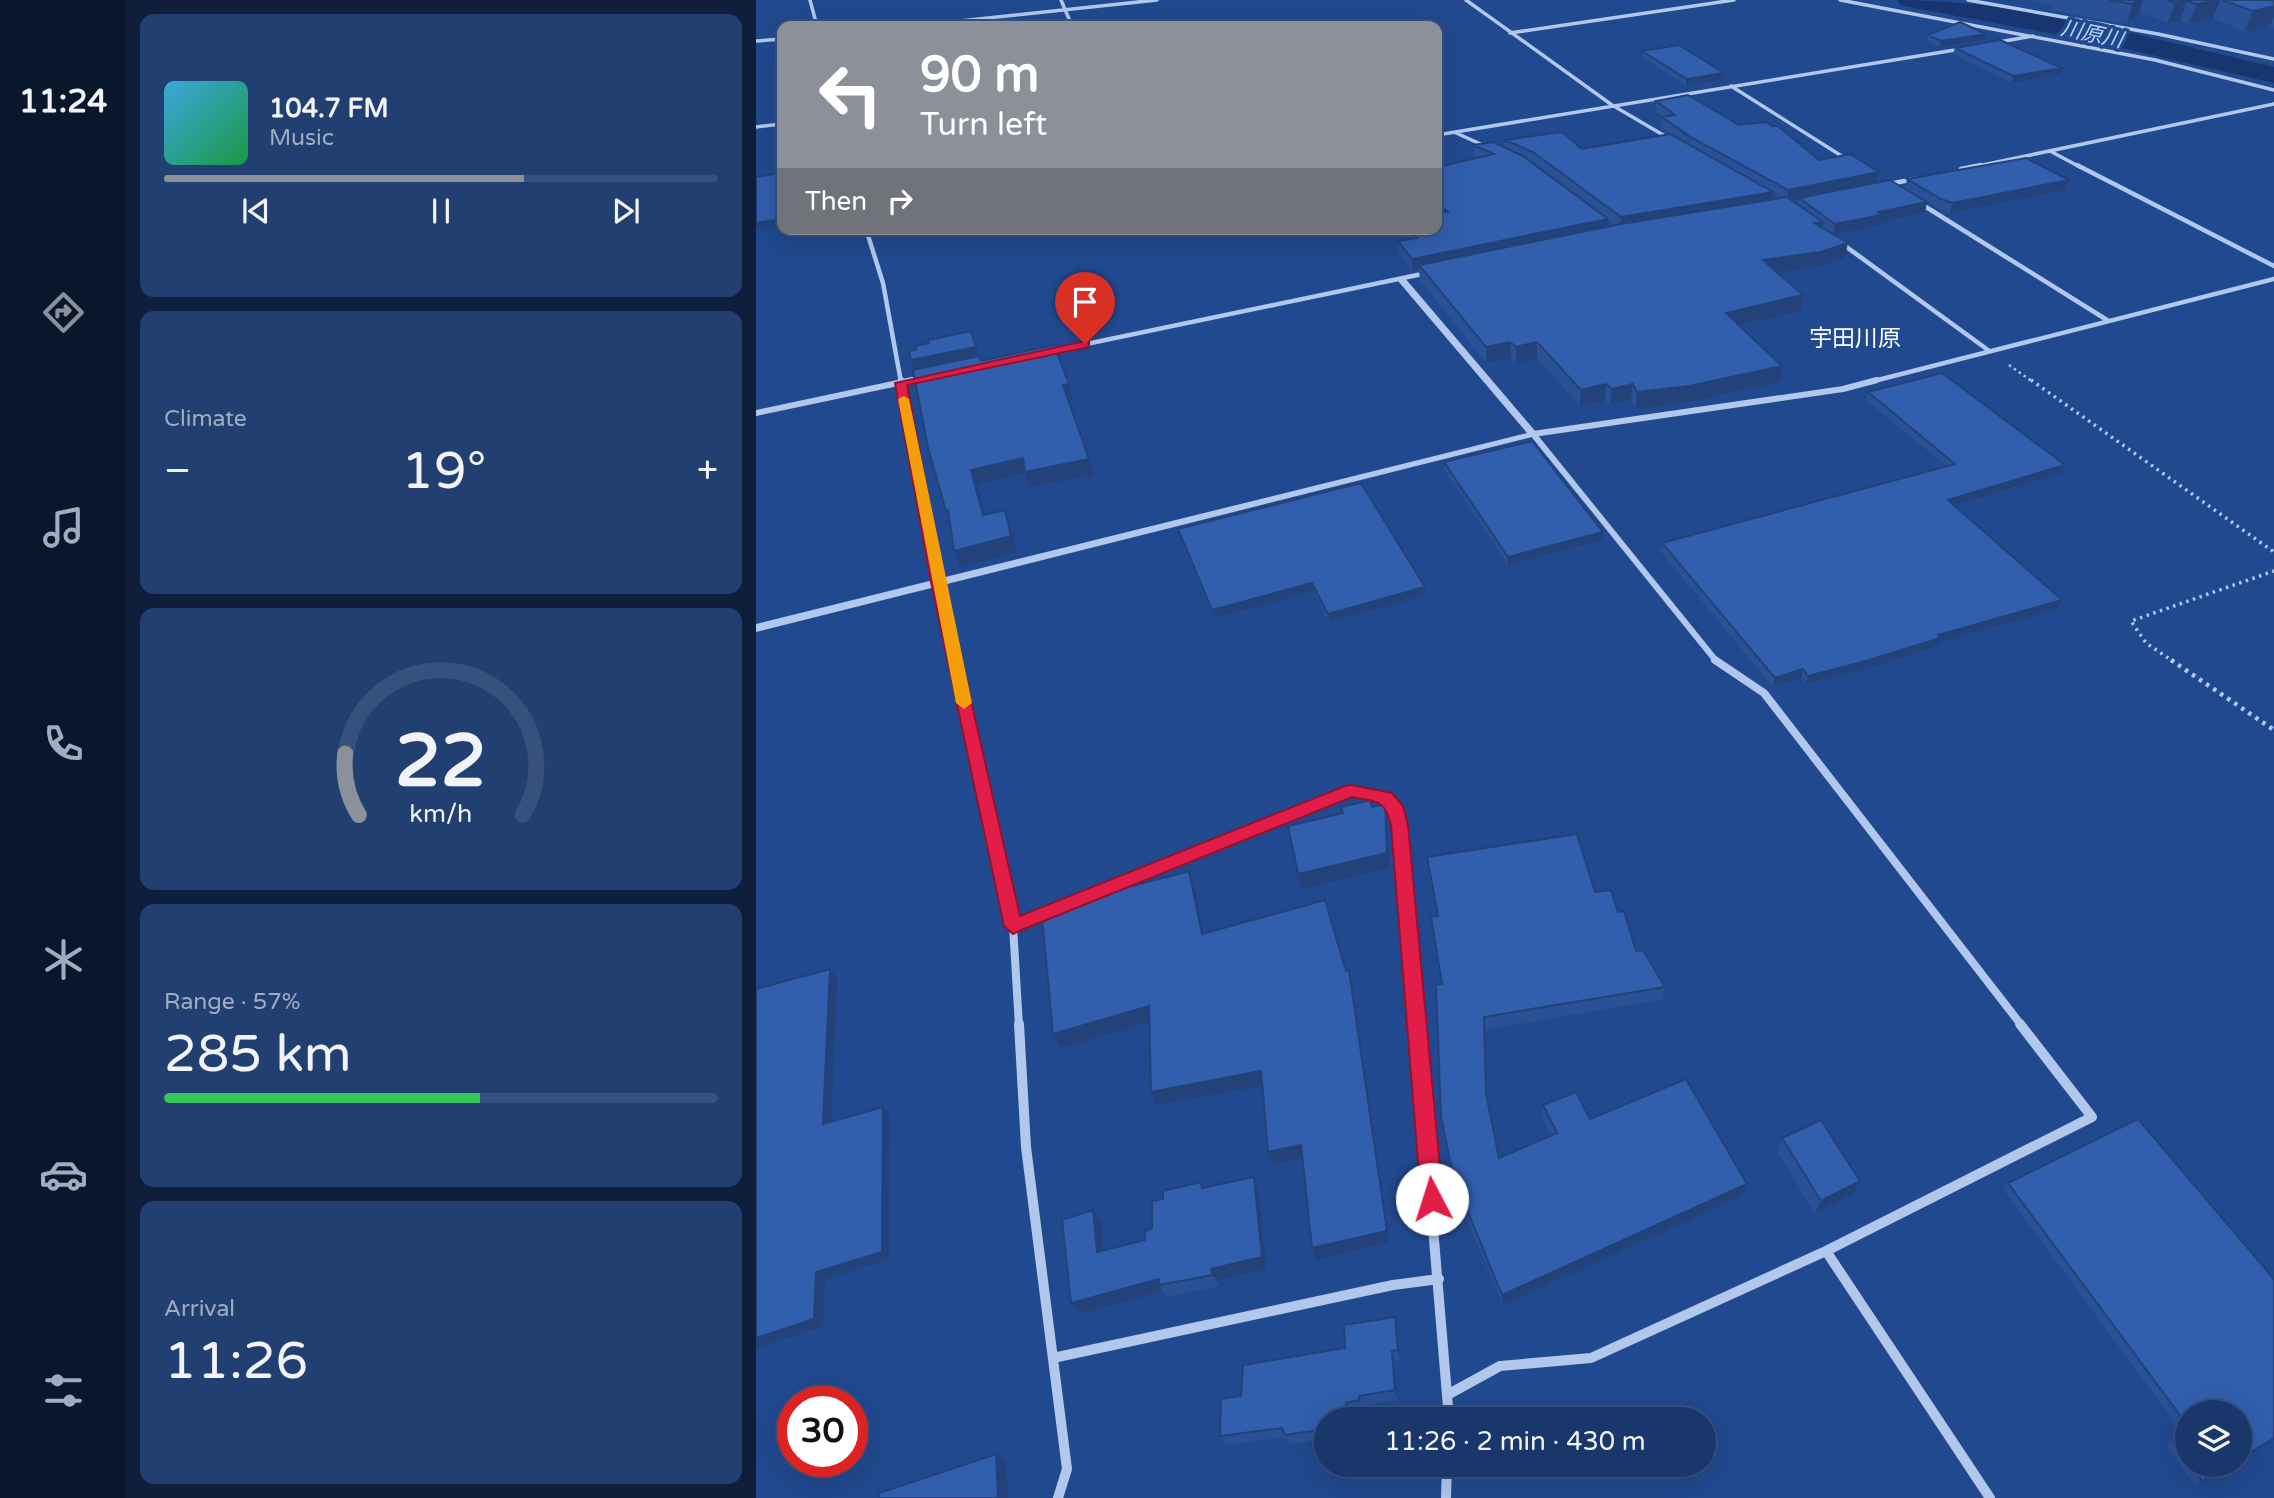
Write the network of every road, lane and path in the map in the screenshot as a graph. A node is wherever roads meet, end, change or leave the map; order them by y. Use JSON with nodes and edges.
{"nodes":[{"id":1,"x":810,"y":0,"type":"edge"},
{"id":2,"x":1061,"y":0,"type":"edge"},
{"id":3,"x":1157,"y":0,"type":"edge"},
{"id":4,"x":1466,"y":0,"type":"edge"},
{"id":5,"x":1734,"y":0,"type":"edge"},
{"id":6,"x":1840,"y":0,"type":"edge"},
{"id":7,"x":1968,"y":0,"type":"edge"},
{"id":8,"x":1068,"y":11,"type":"junction"},
{"id":9,"x":816,"y":21,"type":"edge"},
{"id":10,"x":965,"y":21,"type":"edge"},
{"id":11,"x":1071,"y":21,"type":"edge"},
{"id":12,"x":1510,"y":33,"type":"junction"},
{"id":13,"x":2033,"y":36,"type":"junction"},
{"id":14,"x":777,"y":39,"type":"edge"},
{"id":15,"x":756,"y":41,"type":"edge"},
{"id":16,"x":1981,"y":45,"type":"edge"},
{"id":17,"x":1968,"y":48,"type":"edge"},
{"id":18,"x":2274,"y":59,"type":"edge"},
{"id":19,"x":1731,"y":86,"type":"junction"},
{"id":20,"x":2274,"y":90,"type":"edge"},
{"id":21,"x":2274,"y":104,"type":"edge"},
{"id":22,"x":1612,"y":106,"type":"junction"},
{"id":23,"x":777,"y":125,"type":"edge"},
{"id":24,"x":756,"y":127,"type":"edge"},
{"id":25,"x":1453,"y":132,"type":"junction"},
{"id":26,"x":1442,"y":134,"type":"edge"},
{"id":27,"x":1674,"y":142,"type":"edge"},
{"id":28,"x":2049,"y":151,"type":"junction"},
{"id":29,"x":1499,"y":152,"type":"edge"},
{"id":30,"x":1854,"y":163,"type":"edge"},
{"id":31,"x":1955,"y":171,"type":"edge"},
{"id":32,"x":1928,"y":176,"type":"edge"},
{"id":33,"x":1899,"y":192,"type":"edge"},
{"id":34,"x":1911,"y":198,"type":"edge"},
{"id":35,"x":868,"y":235,"type":"edge"},
{"id":36,"x":1830,"y":236,"type":"edge"},
{"id":37,"x":2274,"y":265,"type":"edge"},
{"id":38,"x":1428,"y":273,"type":"edge"},
{"id":39,"x":2274,"y":278,"type":"edge"},
{"id":40,"x":1401,"y":279,"type":"junction"},
{"id":41,"x":2107,"y":320,"type":"junction"},
{"id":42,"x":1988,"y":350,"type":"junction"},
{"id":43,"x":1036,"y":355,"type":"edge"},
{"id":44,"x":928,"y":377,"type":"edge"},
{"id":45,"x":901,"y":383,"type":"junction"},
{"id":46,"x":756,"y":413,"type":"edge"},
{"id":47,"x":1533,"y":434,"type":"junction"},
{"id":48,"x":2274,"y":552,"type":"edge"},
{"id":49,"x":2274,"y":571,"type":"edge"},
{"id":50,"x":937,"y":582,"type":"junction"},
{"id":51,"x":756,"y":628,"type":"edge"},
{"id":52,"x":2274,"y":730,"type":"edge"},
{"id":53,"x":1013,"y":926,"type":"junction"},
{"id":54,"x":1826,"y":1251,"type":"junction"},
{"id":55,"x":1439,"y":1279,"type":"junction"},
{"id":56,"x":1053,"y":1358,"type":"junction"},
{"id":57,"x":1449,"y":1394,"type":"junction"},
{"id":58,"x":1449,"y":1407,"type":"edge"},
{"id":59,"x":1447,"y":1477,"type":"edge"},
{"id":60,"x":1058,"y":1498,"type":"edge"},
{"id":61,"x":1446,"y":1498,"type":"edge"},
{"id":62,"x":1990,"y":1498,"type":"edge"}],
"edges":[{"from":1,"to":9,"type":"street"},
{"from":2,"to":8,"type":"street"},
{"from":3,"to":8,"type":"street"},
{"from":4,"to":12,"type":"street"},
{"from":5,"to":12,"type":"street"},
{"from":6,"to":13,"type":"street"},
{"from":7,"to":18,"type":"street"},
{"from":8,"to":10,"type":"street"},
{"from":8,"to":11,"type":"street"},
{"from":12,"to":22,"type":"street"},
{"from":13,"to":16,"type":"street"},
{"from":13,"to":20,"type":"street"},
{"from":14,"to":15,"type":"street"},
{"from":17,"to":19,"type":"street"},
{"from":19,"to":22,"type":"street"},
{"from":19,"to":30,"type":"street"},
{"from":21,"to":28,"type":"street"},
{"from":22,"to":25,"type":"street"},
{"from":22,"to":27,"type":"street"},
{"from":23,"to":24,"type":"street"},
{"from":25,"to":26,"type":"street"},
{"from":25,"to":29,"type":"street"},
{"from":28,"to":31,"type":"street"},
{"from":28,"to":37,"type":"street"},
{"from":32,"to":33,"type":"street"},
{"from":34,"to":41,"type":"street"},
{"from":35,"to":45,"type":"street"},
{"from":36,"to":42,"type":"street"},
{"from":38,"to":40,"type":"street"},
{"from":39,"to":41,"type":"street"},
{"from":40,"to":43,"type":"street"},
{"from":40,"to":47,"type":"street"},
{"from":41,"to":42,"type":"street"},
{"from":42,"to":47,"type":"street"},
{"from":42,"to":48,"type":"path"},
{"from":44,"to":45,"type":"street"},
{"from":45,"to":46,"type":"street"},
{"from":45,"to":50,"type":"street"},
{"from":47,"to":50,"type":"street"},
{"from":47,"to":54,"type":"street"},
{"from":49,"to":52,"type":"path"},
{"from":50,"to":51,"type":"street"},
{"from":50,"to":53,"type":"street"},
{"from":53,"to":55,"type":"street"},
{"from":53,"to":56,"type":"street"},
{"from":54,"to":57,"type":"street"},
{"from":54,"to":62,"type":"street"},
{"from":55,"to":56,"type":"street"},
{"from":55,"to":57,"type":"street"},
{"from":56,"to":60,"type":"street"},
{"from":57,"to":58,"type":"street"},
{"from":59,"to":61,"type":"street"}]}
